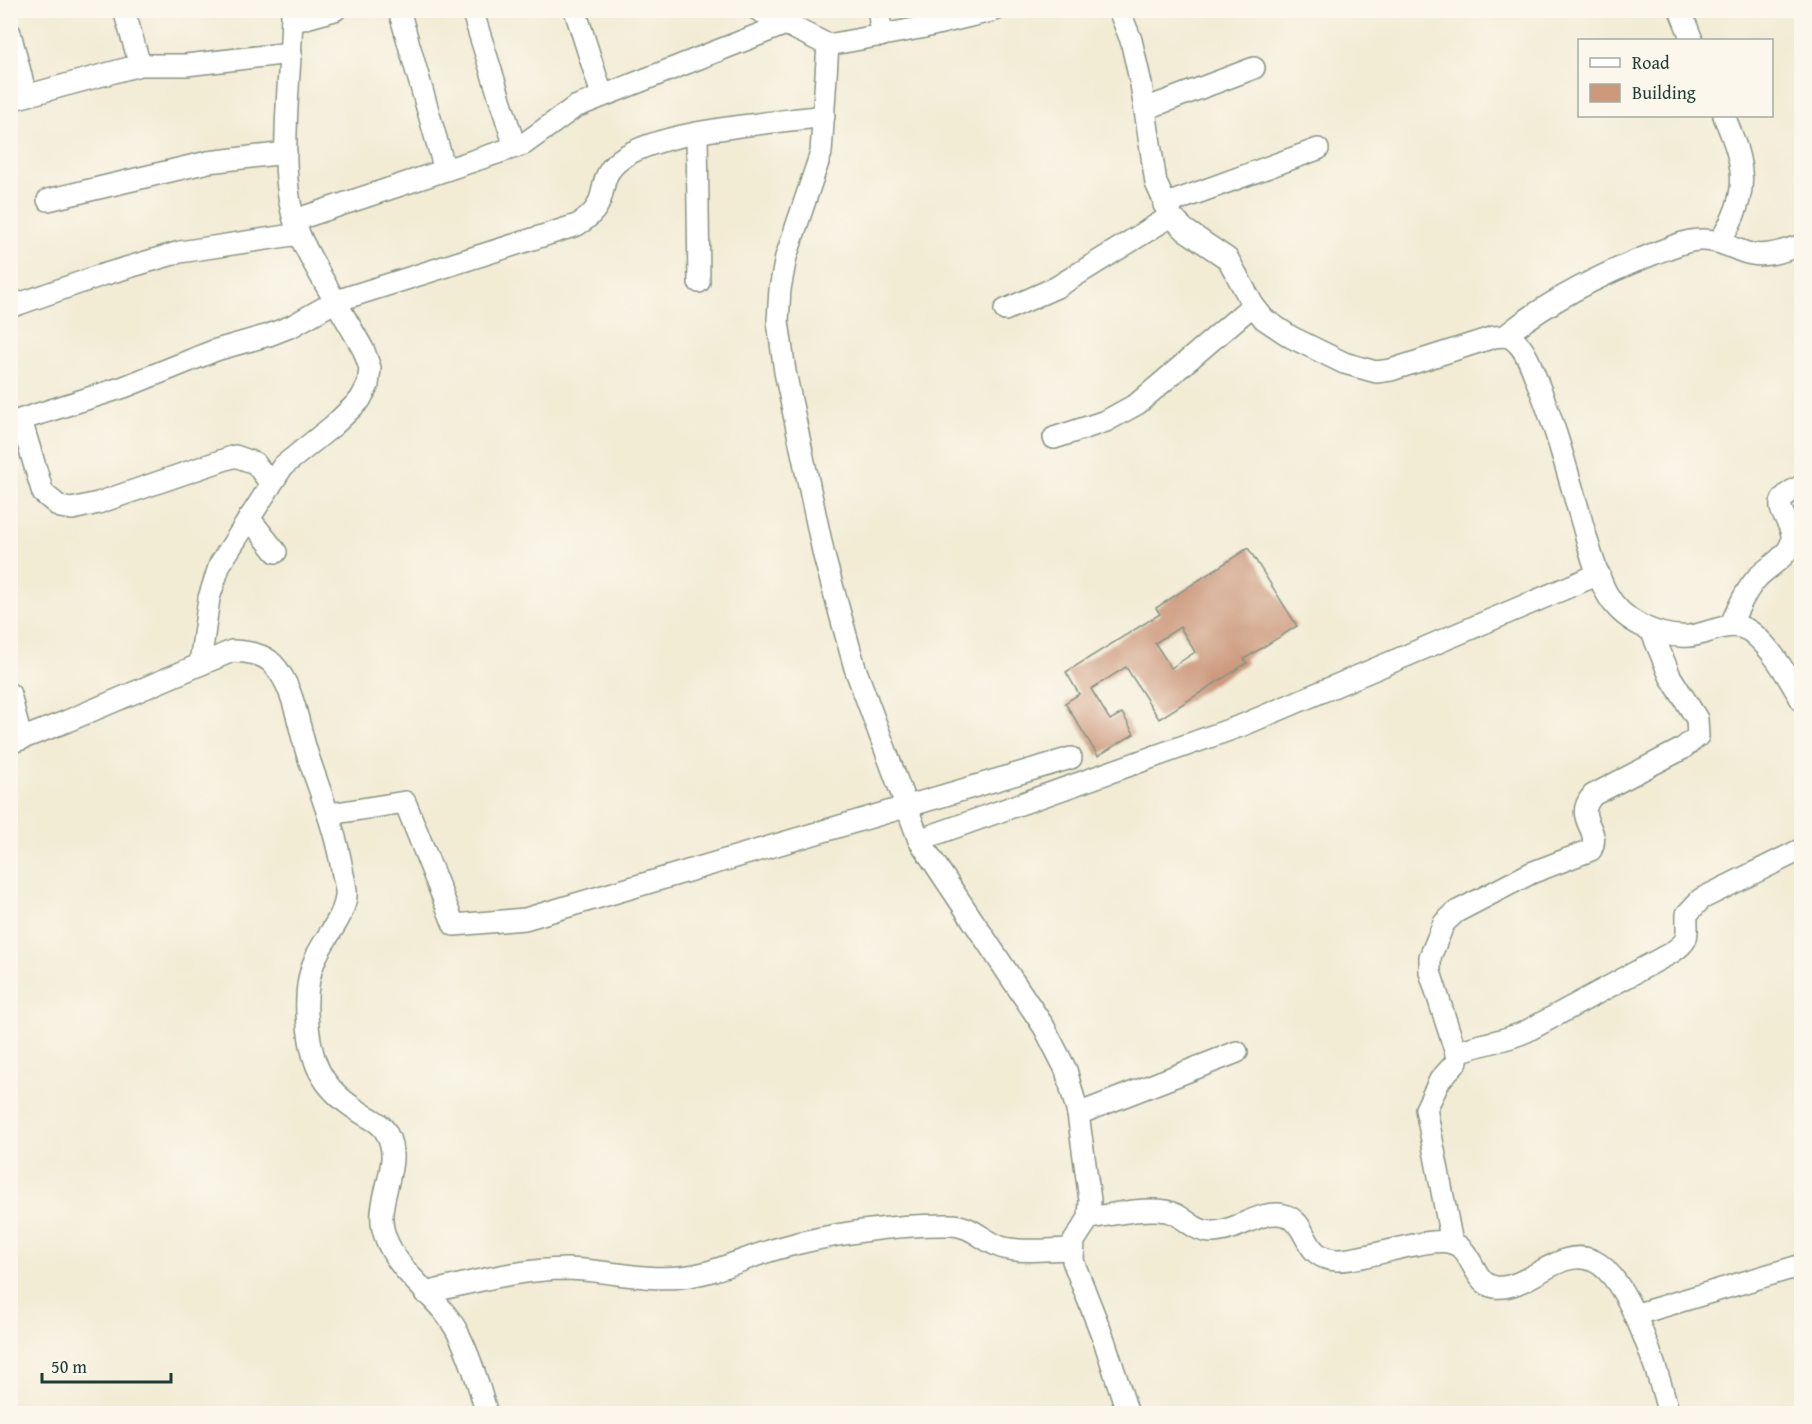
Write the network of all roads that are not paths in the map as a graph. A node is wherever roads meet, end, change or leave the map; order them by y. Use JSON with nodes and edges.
{"nodes":[{"id":1,"x":124,"y":10,"type":"edge"},
{"id":2,"x":335,"y":10,"type":"edge"},
{"id":3,"x":399,"y":10,"type":"edge"},
{"id":4,"x":472,"y":10,"type":"edge"},
{"id":5,"x":575,"y":10,"type":"edge"},
{"id":6,"x":758,"y":10,"type":"edge"},
{"id":7,"x":879,"y":10,"type":"edge"},
{"id":8,"x":995,"y":10,"type":"edge"},
{"id":9,"x":1119,"y":10,"type":"edge"},
{"id":10,"x":1680,"y":10,"type":"edge"},
{"id":11,"x":292,"y":16,"type":"edge"},
{"id":12,"x":783,"y":25,"type":"junction"},
{"id":13,"x":10,"y":33,"type":"edge"},
{"id":14,"x":881,"y":36,"type":"junction"},
{"id":15,"x":1692,"y":39,"type":"edge"},
{"id":16,"x":828,"y":45,"type":"junction"},
{"id":17,"x":291,"y":53,"type":"junction"},
{"id":18,"x":140,"y":66,"type":"junction"},
{"id":19,"x":1254,"y":68,"type":"dead end"},
{"id":20,"x":602,"y":96,"type":"junction"},
{"id":21,"x":19,"y":98,"type":"edge"},
{"id":22,"x":1145,"y":109,"type":"junction"},
{"id":23,"x":824,"y":116,"type":"junction"},
{"id":24,"x":1724,"y":117,"type":"edge"},
{"id":25,"x":698,"y":134,"type":"junction"},
{"id":26,"x":515,"y":147,"type":"junction"},
{"id":27,"x":1318,"y":149,"type":"dead end"},
{"id":28,"x":286,"y":153,"type":"junction"},
{"id":29,"x":446,"y":170,"type":"junction"},
{"id":30,"x":48,"y":200,"type":"dead end"},
{"id":31,"x":1167,"y":211,"type":"junction"},
{"id":32,"x":297,"y":227,"type":"junction"},
{"id":33,"x":1720,"y":241,"type":"junction"},
{"id":34,"x":1802,"y":245,"type":"edge"},
{"id":35,"x":699,"y":282,"type":"dead end"},
{"id":36,"x":336,"y":301,"type":"junction"},
{"id":37,"x":1252,"y":305,"type":"junction"},
{"id":38,"x":10,"y":307,"type":"edge"},
{"id":39,"x":1005,"y":310,"type":"dead end"},
{"id":40,"x":1505,"y":336,"type":"junction"},
{"id":41,"x":16,"y":422,"type":"edge"},
{"id":42,"x":1054,"y":438,"type":"dead end"},
{"id":43,"x":271,"y":484,"type":"junction"},
{"id":44,"x":1802,"y":486,"type":"edge"},
{"id":45,"x":249,"y":518,"type":"junction"},
{"id":46,"x":276,"y":552,"type":"dead end"},
{"id":47,"x":1599,"y":574,"type":"junction"},
{"id":48,"x":1730,"y":626,"type":"junction"},
{"id":49,"x":1651,"y":630,"type":"junction"},
{"id":50,"x":201,"y":664,"type":"junction"},
{"id":51,"x":10,"y":694,"type":"edge"},
{"id":52,"x":1802,"y":701,"type":"edge"},
{"id":53,"x":16,"y":741,"type":"edge"},
{"id":54,"x":1071,"y":758,"type":"dead end"},
{"id":55,"x":905,"y":808,"type":"junction"},
{"id":56,"x":330,"y":814,"type":"junction"},
{"id":57,"x":919,"y":840,"type":"junction"},
{"id":58,"x":1802,"y":849,"type":"edge"},
{"id":59,"x":1238,"y":1052,"type":"dead end"},
{"id":60,"x":1456,"y":1053,"type":"junction"},
{"id":61,"x":1078,"y":1114,"type":"junction"},
{"id":62,"x":1089,"y":1218,"type":"junction"},
{"id":63,"x":1452,"y":1243,"type":"junction"},
{"id":64,"x":1072,"y":1249,"type":"junction"},
{"id":65,"x":1802,"y":1265,"type":"edge"},
{"id":66,"x":425,"y":1293,"type":"junction"},
{"id":67,"x":1634,"y":1315,"type":"junction"},
{"id":68,"x":488,"y":1413,"type":"edge"},
{"id":69,"x":1128,"y":1413,"type":"edge"},
{"id":70,"x":1669,"y":1413,"type":"edge"}],
"edges":[{"from":1,"to":18,"type":"street"},
{"from":2,"to":11,"type":"street"},
{"from":3,"to":29,"type":"street"},
{"from":4,"to":26,"type":"street"},
{"from":5,"to":20,"type":"street"},
{"from":6,"to":12,"type":"street"},
{"from":7,"to":14,"type":"street"},
{"from":8,"to":14,"type":"street"},
{"from":9,"to":22,"type":"street"},
{"from":10,"to":15,"type":"street"},
{"from":11,"to":17,"type":"street"},
{"from":12,"to":16,"type":"street"},
{"from":12,"to":20,"type":"street"},
{"from":13,"to":21,"type":"street"},
{"from":14,"to":16,"type":"street"},
{"from":16,"to":23,"type":"street"},
{"from":17,"to":18,"type":"street"},
{"from":17,"to":28,"type":"street"},
{"from":18,"to":21,"type":"street"},
{"from":19,"to":22,"type":"street"},
{"from":20,"to":26,"type":"street"},
{"from":22,"to":31,"type":"street"},
{"from":23,"to":25,"type":"street"},
{"from":23,"to":55,"type":"street"},
{"from":24,"to":33,"type":"street"},
{"from":25,"to":35,"type":"street"},
{"from":25,"to":36,"type":"street"},
{"from":26,"to":29,"type":"street"},
{"from":27,"to":31,"type":"street"},
{"from":28,"to":30,"type":"street"},
{"from":28,"to":32,"type":"street"},
{"from":29,"to":32,"type":"street"},
{"from":31,"to":37,"type":"street"},
{"from":31,"to":39,"type":"street"},
{"from":32,"to":36,"type":"street"},
{"from":32,"to":38,"type":"street"},
{"from":33,"to":34,"type":"street"},
{"from":33,"to":40,"type":"street"},
{"from":36,"to":41,"type":"street"},
{"from":36,"to":43,"type":"street"},
{"from":37,"to":40,"type":"street"},
{"from":37,"to":42,"type":"street"},
{"from":40,"to":47,"type":"street"},
{"from":41,"to":43,"type":"street"},
{"from":43,"to":45,"type":"street"},
{"from":44,"to":48,"type":"street"},
{"from":45,"to":46,"type":"street"},
{"from":45,"to":50,"type":"street"},
{"from":47,"to":49,"type":"street"},
{"from":47,"to":57,"type":"street"},
{"from":48,"to":49,"type":"street"},
{"from":48,"to":52,"type":"street"},
{"from":49,"to":60,"type":"street"},
{"from":50,"to":53,"type":"street"},
{"from":50,"to":56,"type":"street"},
{"from":51,"to":53,"type":"street"},
{"from":54,"to":55,"type":"street"},
{"from":55,"to":56,"type":"street"},
{"from":55,"to":57,"type":"street"},
{"from":56,"to":66,"type":"street"},
{"from":57,"to":61,"type":"street"},
{"from":58,"to":60,"type":"street"},
{"from":59,"to":61,"type":"street"},
{"from":60,"to":63,"type":"street"},
{"from":61,"to":62,"type":"street"},
{"from":62,"to":63,"type":"street"},
{"from":62,"to":64,"type":"street"},
{"from":63,"to":67,"type":"street"},
{"from":64,"to":66,"type":"street"},
{"from":64,"to":69,"type":"street"},
{"from":65,"to":67,"type":"street"},
{"from":66,"to":68,"type":"street"},
{"from":67,"to":70,"type":"street"}]}
